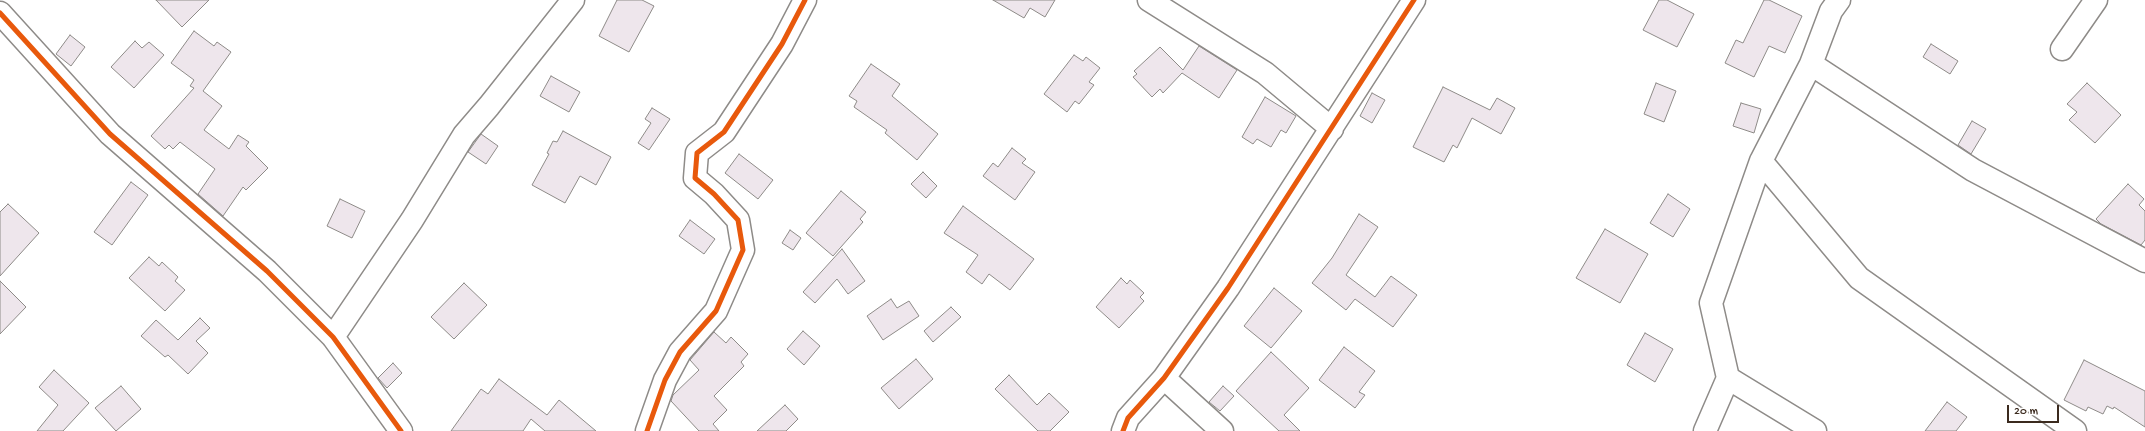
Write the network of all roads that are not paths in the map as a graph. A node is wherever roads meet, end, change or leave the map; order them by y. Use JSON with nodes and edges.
{"nodes":[{"id":1,"x":573,"y":0,"type":"edge"},
{"id":2,"x":805,"y":0,"type":"edge"},
{"id":3,"x":1149,"y":0,"type":"edge"},
{"id":4,"x":1414,"y":0,"type":"edge"},
{"id":5,"x":1839,"y":0,"type":"edge"},
{"id":6,"x":2096,"y":0,"type":"edge"},
{"id":7,"x":0,"y":13,"type":"edge"},
{"id":8,"x":2062,"y":50,"type":"dead end"},
{"id":9,"x":1811,"y":64,"type":"junction"},
{"id":10,"x":1332,"y":129,"type":"junction"},
{"id":11,"x":1761,"y":161,"type":"junction"},
{"id":12,"x":2145,"y":261,"type":"edge"},
{"id":13,"x":333,"y":337,"type":"junction"},
{"id":14,"x":1164,"y":378,"type":"junction"},
{"id":15,"x":1728,"y":378,"type":"junction"},
{"id":16,"x":401,"y":431,"type":"edge"},
{"id":17,"x":647,"y":431,"type":"edge"},
{"id":18,"x":1123,"y":431,"type":"edge"},
{"id":19,"x":1222,"y":431,"type":"edge"},
{"id":20,"x":1705,"y":431,"type":"edge"},
{"id":21,"x":1816,"y":431,"type":"edge"},
{"id":22,"x":2075,"y":431,"type":"edge"}],
"edges":[{"from":1,"to":13,"type":"street"},
{"from":2,"to":17,"type":"street"},
{"from":3,"to":10,"type":"street"},
{"from":4,"to":10,"type":"street"},
{"from":5,"to":9,"type":"street"},
{"from":6,"to":8,"type":"street"},
{"from":7,"to":13,"type":"street"},
{"from":9,"to":11,"type":"street"},
{"from":9,"to":12,"type":"street"},
{"from":10,"to":14,"type":"street"},
{"from":11,"to":15,"type":"street"},
{"from":11,"to":22,"type":"street"},
{"from":13,"to":16,"type":"street"},
{"from":14,"to":18,"type":"street"},
{"from":14,"to":19,"type":"street"},
{"from":15,"to":20,"type":"street"},
{"from":15,"to":21,"type":"street"}]}
